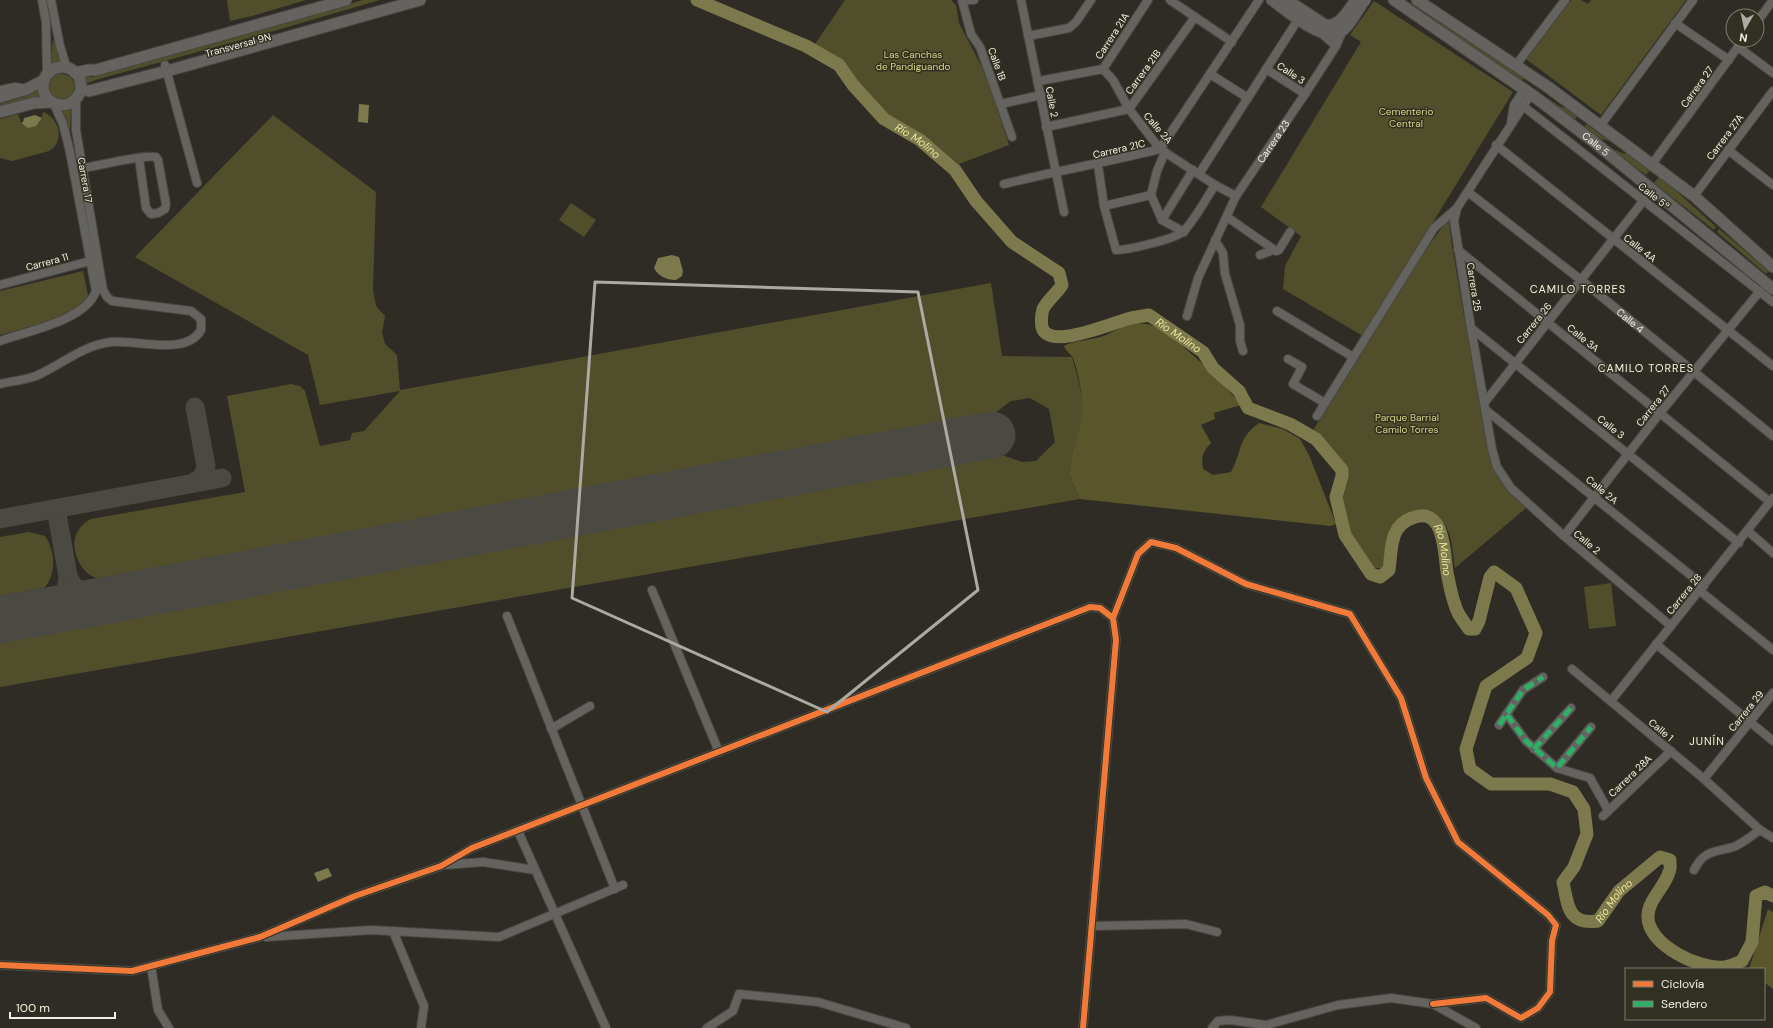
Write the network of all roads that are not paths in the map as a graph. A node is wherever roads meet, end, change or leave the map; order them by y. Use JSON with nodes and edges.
{"nodes":[{"id":1,"x":42,"y":0,"type":"edge"},
{"id":2,"x":51,"y":0,"type":"edge"},
{"id":3,"x":326,"y":0,"type":"edge"},
{"id":4,"x":346,"y":0,"type":"edge"},
{"id":5,"x":400,"y":0,"type":"edge"},
{"id":6,"x":420,"y":0,"type":"edge"},
{"id":7,"x":963,"y":0,"type":"edge"},
{"id":8,"x":974,"y":0,"type":"edge"},
{"id":9,"x":1021,"y":0,"type":"edge"},
{"id":10,"x":1091,"y":0,"type":"edge"},
{"id":11,"x":1148,"y":0,"type":"edge"},
{"id":12,"x":1170,"y":0,"type":"edge"},
{"id":13,"x":1259,"y":0,"type":"edge"},
{"id":14,"x":1272,"y":0,"type":"edge"},
{"id":15,"x":1287,"y":0,"type":"edge"},
{"id":16,"x":1356,"y":0,"type":"edge"},
{"id":17,"x":1365,"y":0,"type":"edge"},
{"id":18,"x":1384,"y":0,"type":"edge"},
{"id":19,"x":1394,"y":0,"type":"edge"},
{"id":20,"x":1417,"y":0,"type":"edge"},
{"id":21,"x":1565,"y":0,"type":"edge"},
{"id":22,"x":1693,"y":0,"type":"edge"},
{"id":23,"x":1773,"y":0,"type":"edge"},
{"id":24,"x":1410,"y":11,"type":"junction"},
{"id":25,"x":1765,"y":11,"type":"edge"},
{"id":26,"x":1195,"y":17,"type":"junction"},
{"id":27,"x":1299,"y":18,"type":"junction"},
{"id":28,"x":1675,"y":23,"type":"junction"},
{"id":29,"x":1326,"y":30,"type":"junction"},
{"id":30,"x":1343,"y":30,"type":"junction"},
{"id":31,"x":1028,"y":36,"type":"junction"},
{"id":32,"x":1232,"y":42,"type":"junction"},
{"id":33,"x":1336,"y":46,"type":"junction"},
{"id":34,"x":1737,"y":48,"type":"edge"},
{"id":35,"x":1746,"y":48,"type":"edge"},
{"id":36,"x":1729,"y":60,"type":"junction"},
{"id":37,"x":1516,"y":65,"type":"junction"},
{"id":38,"x":166,"y":68,"type":"junction"},
{"id":39,"x":1103,"y":69,"type":"junction"},
{"id":40,"x":1266,"y":69,"type":"junction"},
{"id":41,"x":89,"y":70,"type":"junction"},
{"id":42,"x":71,"y":71,"type":"junction"},
{"id":43,"x":1773,"y":73,"type":"edge"},
{"id":44,"x":1210,"y":74,"type":"junction"},
{"id":45,"x":46,"y":77,"type":"junction"},
{"id":46,"x":1039,"y":81,"type":"junction"},
{"id":47,"x":1548,"y":86,"type":"junction"},
{"id":48,"x":27,"y":89,"type":"junction"},
{"id":49,"x":0,"y":90,"type":"edge"},
{"id":50,"x":1528,"y":92,"type":"junction"},
{"id":51,"x":1773,"y":92,"type":"edge"},
{"id":52,"x":1305,"y":94,"type":"junction"},
{"id":53,"x":1041,"y":95,"type":"junction"},
{"id":54,"x":0,"y":98,"type":"edge"},
{"id":55,"x":77,"y":98,"type":"junction"},
{"id":56,"x":1248,"y":98,"type":"junction"},
{"id":57,"x":53,"y":103,"type":"junction"},
{"id":58,"x":1001,"y":104,"type":"junction"},
{"id":59,"x":1523,"y":106,"type":"junction"},
{"id":60,"x":1129,"y":109,"type":"junction"},
{"id":61,"x":0,"y":112,"type":"edge"},
{"id":62,"x":1596,"y":122,"type":"junction"},
{"id":63,"x":1511,"y":124,"type":"junction"},
{"id":64,"x":1046,"y":127,"type":"junction"},
{"id":65,"x":1582,"y":133,"type":"junction"},
{"id":66,"x":1012,"y":137,"type":"dead end"},
{"id":67,"x":1496,"y":145,"type":"junction"},
{"id":68,"x":1162,"y":150,"type":"junction"},
{"id":69,"x":1728,"y":150,"type":"junction"},
{"id":70,"x":139,"y":158,"type":"junction"},
{"id":71,"x":1098,"y":165,"type":"junction"},
{"id":72,"x":1654,"y":166,"type":"junction"},
{"id":73,"x":83,"y":168,"type":"junction"},
{"id":74,"x":1056,"y":171,"type":"junction"},
{"id":75,"x":1196,"y":172,"type":"junction"},
{"id":76,"x":1643,"y":181,"type":"junction"},
{"id":77,"x":1772,"y":182,"type":"edge"},
{"id":78,"x":197,"y":183,"type":"dead end"},
{"id":79,"x":1004,"y":184,"type":"dead end"},
{"id":80,"x":1215,"y":185,"type":"junction"},
{"id":81,"x":1468,"y":192,"type":"junction"},
{"id":82,"x":1151,"y":195,"type":"junction"},
{"id":83,"x":1236,"y":196,"type":"junction"},
{"id":84,"x":1694,"y":196,"type":"junction"},
{"id":85,"x":1644,"y":200,"type":"junction"},
{"id":86,"x":1104,"y":206,"type":"junction"},
{"id":87,"x":1456,"y":208,"type":"junction"},
{"id":88,"x":1064,"y":212,"type":"dead end"},
{"id":89,"x":1226,"y":216,"type":"junction"},
{"id":90,"x":1162,"y":220,"type":"junction"},
{"id":91,"x":1184,"y":232,"type":"junction"},
{"id":92,"x":1290,"y":232,"type":"dead end"},
{"id":93,"x":1215,"y":240,"type":"junction"},
{"id":94,"x":1613,"y":240,"type":"junction"},
{"id":95,"x":1273,"y":250,"type":"junction"},
{"id":96,"x":1458,"y":250,"type":"junction"},
{"id":97,"x":1260,"y":255,"type":"dead end"},
{"id":98,"x":94,"y":260,"type":"junction"},
{"id":99,"x":1773,"y":267,"type":"edge"},
{"id":100,"x":1581,"y":280,"type":"junction"},
{"id":101,"x":0,"y":285,"type":"edge"},
{"id":102,"x":1773,"y":289,"type":"edge"},
{"id":103,"x":1760,"y":291,"type":"junction"},
{"id":104,"x":1773,"y":302,"type":"edge"},
{"id":105,"x":1277,"y":312,"type":"dead end"},
{"id":106,"x":1187,"y":316,"type":"dead end"},
{"id":107,"x":1548,"y":322,"type":"junction"},
{"id":108,"x":1470,"y":328,"type":"junction"},
{"id":109,"x":1727,"y":329,"type":"junction"},
{"id":110,"x":0,"y":341,"type":"edge"},
{"id":111,"x":1243,"y":351,"type":"dead end"},
{"id":112,"x":1353,"y":357,"type":"junction"},
{"id":113,"x":1288,"y":359,"type":"dead end"},
{"id":114,"x":1514,"y":364,"type":"junction"},
{"id":115,"x":1773,"y":366,"type":"edge"},
{"id":116,"x":1694,"y":371,"type":"junction"},
{"id":117,"x":0,"y":384,"type":"edge"},
{"id":118,"x":1485,"y":402,"type":"junction"},
{"id":119,"x":1325,"y":403,"type":"junction"},
{"id":120,"x":1487,"y":411,"type":"junction"},
{"id":121,"x":1660,"y":413,"type":"junction"},
{"id":122,"x":1317,"y":416,"type":"dead end"},
{"id":123,"x":1773,"y":436,"type":"edge"},
{"id":124,"x":1628,"y":454,"type":"junction"},
{"id":125,"x":1497,"y":467,"type":"joint"},
{"id":126,"x":1594,"y":497,"type":"junction"},
{"id":127,"x":1772,"y":500,"type":"edge"},
{"id":128,"x":1748,"y":531,"type":"junction"},
{"id":129,"x":1564,"y":536,"type":"junction"},
{"id":130,"x":1739,"y":543,"type":"junction"},
{"id":131,"x":1773,"y":553,"type":"edge"},
{"id":132,"x":1702,"y":589,"type":"junction"},
{"id":133,"x":652,"y":590,"type":"dead end"},
{"id":134,"x":507,"y":616,"type":"dead end"},
{"id":135,"x":1113,"y":618,"type":"junction"},
{"id":136,"x":1671,"y":626,"type":"junction"},
{"id":137,"x":1656,"y":644,"type":"junction"},
{"id":138,"x":1773,"y":650,"type":"edge"},
{"id":139,"x":1572,"y":669,"type":"dead end"},
{"id":140,"x":1543,"y":677,"type":"dead end"},
{"id":141,"x":1773,"y":693,"type":"edge"},
{"id":142,"x":1611,"y":702,"type":"junction"},
{"id":143,"x":590,"y":706,"type":"dead end"},
{"id":144,"x":1571,"y":708,"type":"dead end"},
{"id":145,"x":1507,"y":715,"type":"junction"},
{"id":146,"x":1750,"y":721,"type":"junction"},
{"id":147,"x":1499,"y":725,"type":"dead end"},
{"id":148,"x":1591,"y":727,"type":"dead end"},
{"id":149,"x":551,"y":729,"type":"junction"},
{"id":150,"x":1773,"y":741,"type":"edge"},
{"id":151,"x":1534,"y":749,"type":"junction"},
{"id":152,"x":1671,"y":751,"type":"junction"},
{"id":153,"x":719,"y":752,"type":"junction"},
{"id":154,"x":1556,"y":768,"type":"junction"},
{"id":155,"x":1704,"y":779,"type":"junction"},
{"id":156,"x":581,"y":806,"type":"junction"},
{"id":157,"x":1760,"y":830,"type":"junction"},
{"id":158,"x":518,"y":831,"type":"junction"},
{"id":159,"x":1773,"y":838,"type":"edge"},
{"id":160,"x":442,"y":866,"type":"junction"},
{"id":161,"x":535,"y":870,"type":"junction"},
{"id":162,"x":1694,"y":870,"type":"dead end"},
{"id":163,"x":555,"y":914,"type":"junction"},
{"id":164,"x":1092,"y":926,"type":"junction"},
{"id":165,"x":393,"y":931,"type":"junction"},
{"id":166,"x":1217,"y":932,"type":"dead end"},
{"id":167,"x":260,"y":937,"type":"junction"},
{"id":168,"x":0,"y":965,"type":"edge"},
{"id":169,"x":150,"y":966,"type":"junction"},
{"id":170,"x":1433,"y":1004,"type":"junction"},
{"id":171,"x":169,"y":1028,"type":"edge"},
{"id":172,"x":421,"y":1028,"type":"edge"},
{"id":173,"x":606,"y":1028,"type":"edge"},
{"id":174,"x":707,"y":1028,"type":"edge"},
{"id":175,"x":906,"y":1028,"type":"edge"},
{"id":176,"x":1083,"y":1028,"type":"edge"},
{"id":177,"x":1212,"y":1028,"type":"edge"},
{"id":178,"x":1476,"y":1028,"type":"edge"}],
"edges":[{"from":1,"to":45,"type":"street"},
{"from":2,"to":42,"type":"street"},
{"from":3,"to":41,"type":"main road","name":"Transversal 9N"},
{"from":4,"to":41,"type":"main road","name":"Transversal 9N"},
{"from":5,"to":38,"type":"main road","name":"Transversal 9N"},
{"from":6,"to":38,"type":"main road"},
{"from":7,"to":8,"type":"street"},
{"from":7,"to":58,"type":"street","name":"Calle 1B"},
{"from":9,"to":31,"type":"street","name":"Calle 2"},
{"from":10,"to":31,"type":"street"},
{"from":11,"to":39,"type":"street","name":"Carrera 21A"},
{"from":12,"to":26,"type":"street"},
{"from":13,"to":32,"type":"street","name":"Carrera 21C"},
{"from":14,"to":27,"type":"main road"},
{"from":15,"to":29,"type":"main road"},
{"from":16,"to":29,"type":"main road"},
{"from":17,"to":30,"type":"main road","name":"Carrera 23"},
{"from":18,"to":24,"type":"main road","name":"Calle 5"},
{"from":19,"to":24,"type":"main road","name":"Calle 5"},
{"from":20,"to":37,"type":"main road","name":"Calle 5"},
{"from":21,"to":37,"type":"street"},
{"from":22,"to":28,"type":"street"},
{"from":23,"to":25,"type":"street"},
{"from":24,"to":50,"type":"main road","name":"Calle 5"},
{"from":26,"to":32,"type":"street"},
{"from":26,"to":60,"type":"street","name":"Carrera 21B"},
{"from":27,"to":29,"type":"main road"},
{"from":27,"to":40,"type":"street"},
{"from":28,"to":36,"type":"street"},
{"from":28,"to":62,"type":"street"},
{"from":29,"to":30,"type":"main road"},
{"from":29,"to":33,"type":"street"},
{"from":30,"to":33,"type":"street","name":"Carrera 23"},
{"from":31,"to":46,"type":"street","name":"Calle 2"},
{"from":32,"to":44,"type":"street","name":"Carrera 21C"},
{"from":33,"to":52,"type":"street","name":"Carrera 23"},
{"from":34,"to":36,"type":"street","name":"Carrera 27"},
{"from":35,"to":43,"type":"street"},
{"from":36,"to":72,"type":"street","name":"Carrera 27"},
{"from":37,"to":47,"type":"main road","name":"Calle 5"},
{"from":38,"to":55,"type":"main road","name":"Transversal 9N"},
{"from":38,"to":78,"type":"street"},
{"from":39,"to":46,"type":"street","name":"Carrera 21A"},
{"from":39,"to":60,"type":"street","name":"Calle 2A"},
{"from":40,"to":52,"type":"street","name":"Calle 3"},
{"from":40,"to":56,"type":"street"},
{"from":41,"to":42,"type":"main road","name":"Transversal 9N"},
{"from":42,"to":45,"type":"main road"},
{"from":42,"to":55,"type":"main road"},
{"from":44,"to":56,"type":"street"},
{"from":44,"to":68,"type":"street","name":"Carrera 21C"},
{"from":45,"to":48,"type":"main road"},
{"from":45,"to":57,"type":"main road"},
{"from":46,"to":53,"type":"street","name":"Calle 2"},
{"from":47,"to":50,"type":"main road"},
{"from":47,"to":62,"type":"main road","name":"Calle 5"},
{"from":48,"to":49,"type":"street"},
{"from":48,"to":54,"type":"main road"},
{"from":50,"to":59,"type":"street"},
{"from":50,"to":63,"type":"street"},
{"from":50,"to":65,"type":"main road","name":"Calle 5"},
{"from":51,"to":69,"type":"street","name":"Carrera 27A"},
{"from":52,"to":83,"type":"street","name":"Carrera 23"},
{"from":53,"to":58,"type":"street"},
{"from":53,"to":64,"type":"street","name":"Calle 2"},
{"from":55,"to":57,"type":"main road"},
{"from":55,"to":73,"type":"street"},
{"from":56,"to":75,"type":"street"},
{"from":57,"to":61,"type":"main road"},
{"from":57,"to":98,"type":"street","name":"Carrera 17"},
{"from":58,"to":66,"type":"street","name":"Calle 1B"},
{"from":59,"to":63,"type":"street"},
{"from":59,"to":85,"type":"street","name":"Calle 5ª"},
{"from":60,"to":64,"type":"street","name":"Carrera 21B"},
{"from":60,"to":68,"type":"street","name":"Calle 2A"},
{"from":62,"to":65,"type":"main road"},
{"from":62,"to":72,"type":"main road","name":"Calle 5"},
{"from":63,"to":67,"type":"street"},
{"from":64,"to":74,"type":"street","name":"Calle 2"},
{"from":65,"to":76,"type":"main road","name":"Calle 5"},
{"from":67,"to":81,"type":"street"},
{"from":67,"to":94,"type":"street","name":"Calle 4A"},
{"from":68,"to":71,"type":"street","name":"Carrera 21C"},
{"from":68,"to":75,"type":"street","name":"Calle 2A"},
{"from":68,"to":82,"type":"street"},
{"from":69,"to":77,"type":"street"},
{"from":69,"to":84,"type":"street","name":"Carrera 27A"},
{"from":70,"to":70,"type":"street"},
{"from":70,"to":73,"type":"street"},
{"from":71,"to":74,"type":"street","name":"Carrera 21C"},
{"from":71,"to":86,"type":"street"},
{"from":72,"to":76,"type":"main road"},
{"from":72,"to":84,"type":"main road","name":"Calle 5"},
{"from":73,"to":98,"type":"street"},
{"from":74,"to":79,"type":"street","name":"Carrera 21C"},
{"from":74,"to":88,"type":"street","name":"Calle 2"},
{"from":75,"to":80,"type":"street","name":"Calle 2A"},
{"from":75,"to":90,"type":"street"},
{"from":76,"to":102,"type":"main road","name":"Calle 5"},
{"from":80,"to":83,"type":"street","name":"Calle 2A"},
{"from":80,"to":91,"type":"street"},
{"from":81,"to":87,"type":"street"},
{"from":81,"to":100,"type":"street","name":"Calle 4"},
{"from":82,"to":86,"type":"street"},
{"from":82,"to":90,"type":"street"},
{"from":83,"to":89,"type":"street","name":"Carrera 23"},
{"from":84,"to":99,"type":"main road","name":"Calle 5"},
{"from":85,"to":94,"type":"street","name":"Carrera 26"},
{"from":85,"to":103,"type":"street","name":"Calle 5ª"},
{"from":86,"to":91,"type":"street"},
{"from":87,"to":96,"type":"street","name":"Carrera 25"},
{"from":87,"to":112,"type":"street"},
{"from":89,"to":93,"type":"street","name":"Carrera 23"},
{"from":89,"to":95,"type":"street"},
{"from":90,"to":91,"type":"street"},
{"from":92,"to":95,"type":"street"},
{"from":93,"to":106,"type":"street","name":"Carrera 23"},
{"from":93,"to":111,"type":"street"},
{"from":94,"to":100,"type":"street","name":"Carrera 26"},
{"from":94,"to":109,"type":"street","name":"Calle 4A"},
{"from":95,"to":97,"type":"street"},
{"from":96,"to":107,"type":"street","name":"Calle 3A"},
{"from":96,"to":108,"type":"street","name":"Carrera 25"},
{"from":98,"to":101,"type":"street","name":"Carrera 11"},
{"from":98,"to":110,"type":"street"},
{"from":98,"to":117,"type":"street"},
{"from":100,"to":107,"type":"street","name":"Carrera 26"},
{"from":100,"to":116,"type":"street","name":"Calle 4"},
{"from":103,"to":104,"type":"street","name":"Calle 5ª"},
{"from":103,"to":109,"type":"street","name":"Carrera 27"},
{"from":105,"to":112,"type":"street"},
{"from":107,"to":114,"type":"street","name":"Carrera 26"},
{"from":107,"to":121,"type":"street","name":"Calle 3A"},
{"from":108,"to":114,"type":"street","name":"Calle 3"},
{"from":108,"to":118,"type":"street","name":"Carrera 25"},
{"from":109,"to":115,"type":"street","name":"Calle 4A"},
{"from":109,"to":116,"type":"street","name":"Carrera 27"},
{"from":112,"to":119,"type":"street"},
{"from":113,"to":119,"type":"street"},
{"from":114,"to":118,"type":"street","name":"Carrera 26"},
{"from":114,"to":124,"type":"street","name":"Calle 3"},
{"from":116,"to":121,"type":"street","name":"Carrera 27"},
{"from":116,"to":123,"type":"street","name":"Calle 4"},
{"from":118,"to":120,"type":"street","name":"Carrera 25"},
{"from":119,"to":122,"type":"street"},
{"from":120,"to":125,"type":"street","name":"Carrera 25"},
{"from":120,"to":126,"type":"street","name":"Calle 2A"},
{"from":121,"to":124,"type":"street","name":"Carrera 27"},
{"from":121,"to":127,"type":"street","name":"Calle 3A"},
{"from":124,"to":126,"type":"street","name":"Carrera 27"},
{"from":124,"to":130,"type":"street","name":"Calle 3"},
{"from":125,"to":129,"type":"street","name":"Calle 2"},
{"from":126,"to":129,"type":"street","name":"Carrera 27"},
{"from":126,"to":132,"type":"street","name":"Calle 2A"},
{"from":127,"to":128,"type":"street","name":"Carrera 28"},
{"from":128,"to":130,"type":"street","name":"Carrera 28"},
{"from":128,"to":131,"type":"street"},
{"from":129,"to":136,"type":"street","name":"Calle 2"},
{"from":130,"to":132,"type":"street","name":"Carrera 28"},
{"from":132,"to":136,"type":"street","name":"Carrera 28"},
{"from":132,"to":138,"type":"street","name":"Calle 2A"},
{"from":133,"to":153,"type":"street"},
{"from":134,"to":149,"type":"street"},
{"from":135,"to":153,"type":"street"},
{"from":135,"to":164,"type":"street"},
{"from":135,"to":170,"type":"street"},
{"from":136,"to":137,"type":"street","name":"Carrera 28"},
{"from":137,"to":142,"type":"street","name":"Carrera 28"},
{"from":137,"to":146,"type":"street"},
{"from":139,"to":142,"type":"street","name":"Calle 1"},
{"from":140,"to":145,"type":"street"},
{"from":141,"to":146,"type":"street","name":"Carrera 29"},
{"from":142,"to":152,"type":"street","name":"Calle 1"},
{"from":143,"to":149,"type":"street"},
{"from":144,"to":151,"type":"street"},
{"from":145,"to":147,"type":"street"},
{"from":145,"to":151,"type":"street"},
{"from":146,"to":150,"type":"street"},
{"from":146,"to":155,"type":"street","name":"Carrera 29"},
{"from":148,"to":154,"type":"street"},
{"from":149,"to":156,"type":"street"},
{"from":151,"to":154,"type":"street"},
{"from":152,"to":154,"type":"street","name":"Carrera 28A"},
{"from":152,"to":155,"type":"street","name":"Calle 1"},
{"from":153,"to":156,"type":"street"},
{"from":155,"to":157,"type":"street","name":"Calle 1"},
{"from":156,"to":158,"type":"street"},
{"from":156,"to":163,"type":"street"},
{"from":157,"to":159,"type":"street","name":"Calle 1"},
{"from":157,"to":162,"type":"street"},
{"from":158,"to":160,"type":"street"},
{"from":158,"to":161,"type":"street"},
{"from":160,"to":161,"type":"street"},
{"from":160,"to":167,"type":"street"},
{"from":161,"to":163,"type":"street"},
{"from":163,"to":165,"type":"street"},
{"from":163,"to":173,"type":"street"},
{"from":164,"to":166,"type":"street"},
{"from":164,"to":176,"type":"street"},
{"from":165,"to":167,"type":"street"},
{"from":165,"to":172,"type":"street"},
{"from":167,"to":169,"type":"street"},
{"from":168,"to":169,"type":"street"},
{"from":169,"to":171,"type":"street"},
{"from":170,"to":177,"type":"street"},
{"from":170,"to":178,"type":"street"},
{"from":174,"to":175,"type":"street"}]}
